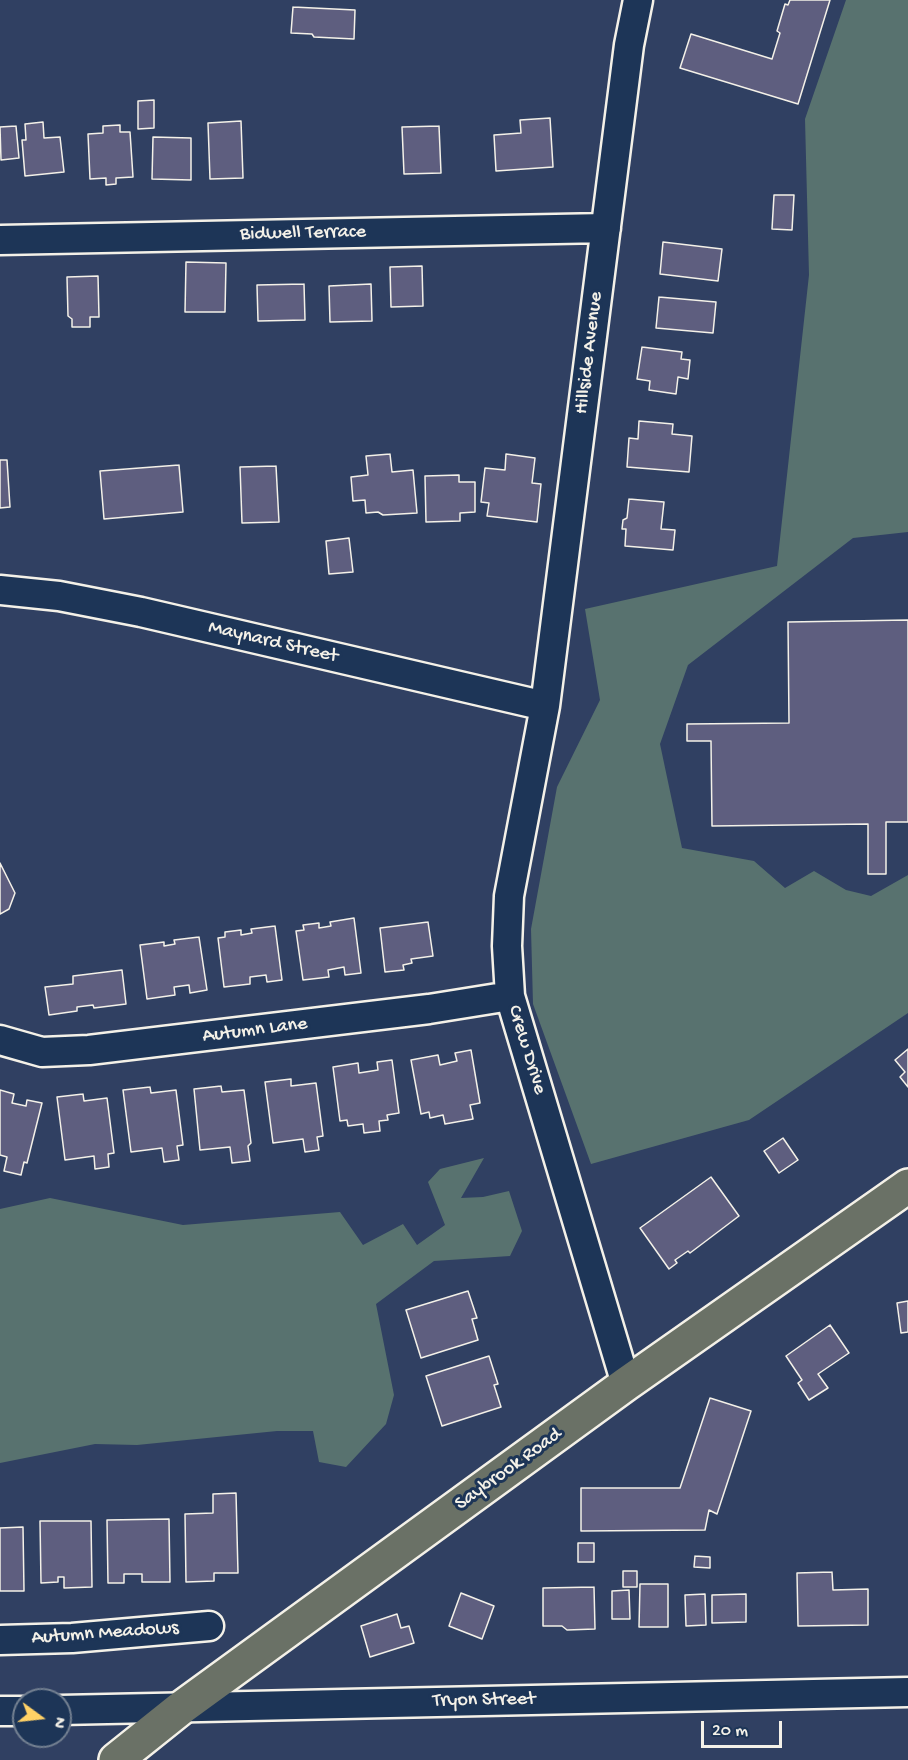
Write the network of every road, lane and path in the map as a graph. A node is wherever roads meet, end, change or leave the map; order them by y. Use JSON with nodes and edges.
{"nodes":[{"id":1,"x":638,"y":0,"type":"edge"},
{"id":2,"x":606,"y":228,"type":"junction"},
{"id":3,"x":0,"y":240,"type":"edge"},
{"id":4,"x":0,"y":590,"type":"edge"},
{"id":5,"x":545,"y":706,"type":"junction"},
{"id":6,"x":510,"y":996,"type":"junction"},
{"id":7,"x":0,"y":1040,"type":"edge"},
{"id":8,"x":908,"y":1186,"type":"edge"},
{"id":9,"x":626,"y":1384,"type":"junction"},
{"id":10,"x":209,"y":1626,"type":"dead end"},
{"id":11,"x":0,"y":1640,"type":"edge"},
{"id":12,"x":908,"y":1692,"type":"edge"},
{"id":13,"x":181,"y":1708,"type":"junction"},
{"id":14,"x":72,"y":1710,"type":"edge"},
{"id":15,"x":116,"y":1760,"type":"edge"}],
"edges":[{"from":1,"to":2,"type":"street","name":"Hillside Avenue"},
{"from":2,"to":3,"type":"street","name":"Bidwell Terrace"},
{"from":2,"to":5,"type":"street","name":"Hillside Avenue"},
{"from":4,"to":5,"type":"street","name":"Maynard Street"},
{"from":5,"to":6,"type":"street","name":"Crew Drive"},
{"from":6,"to":7,"type":"street","name":"Autumn Lane"},
{"from":6,"to":9,"type":"street","name":"Crew Drive"},
{"from":8,"to":9,"type":"main road","name":"Saybrook Road"},
{"from":9,"to":13,"type":"main road","name":"Saybrook Road"},
{"from":10,"to":11,"type":"street","name":"Autumn Meadows"},
{"from":12,"to":13,"type":"street","name":"Tryon Street"},
{"from":13,"to":14,"type":"street","name":"Tryon Street"},
{"from":13,"to":15,"type":"main road","name":"Saybrook Road"}]}
